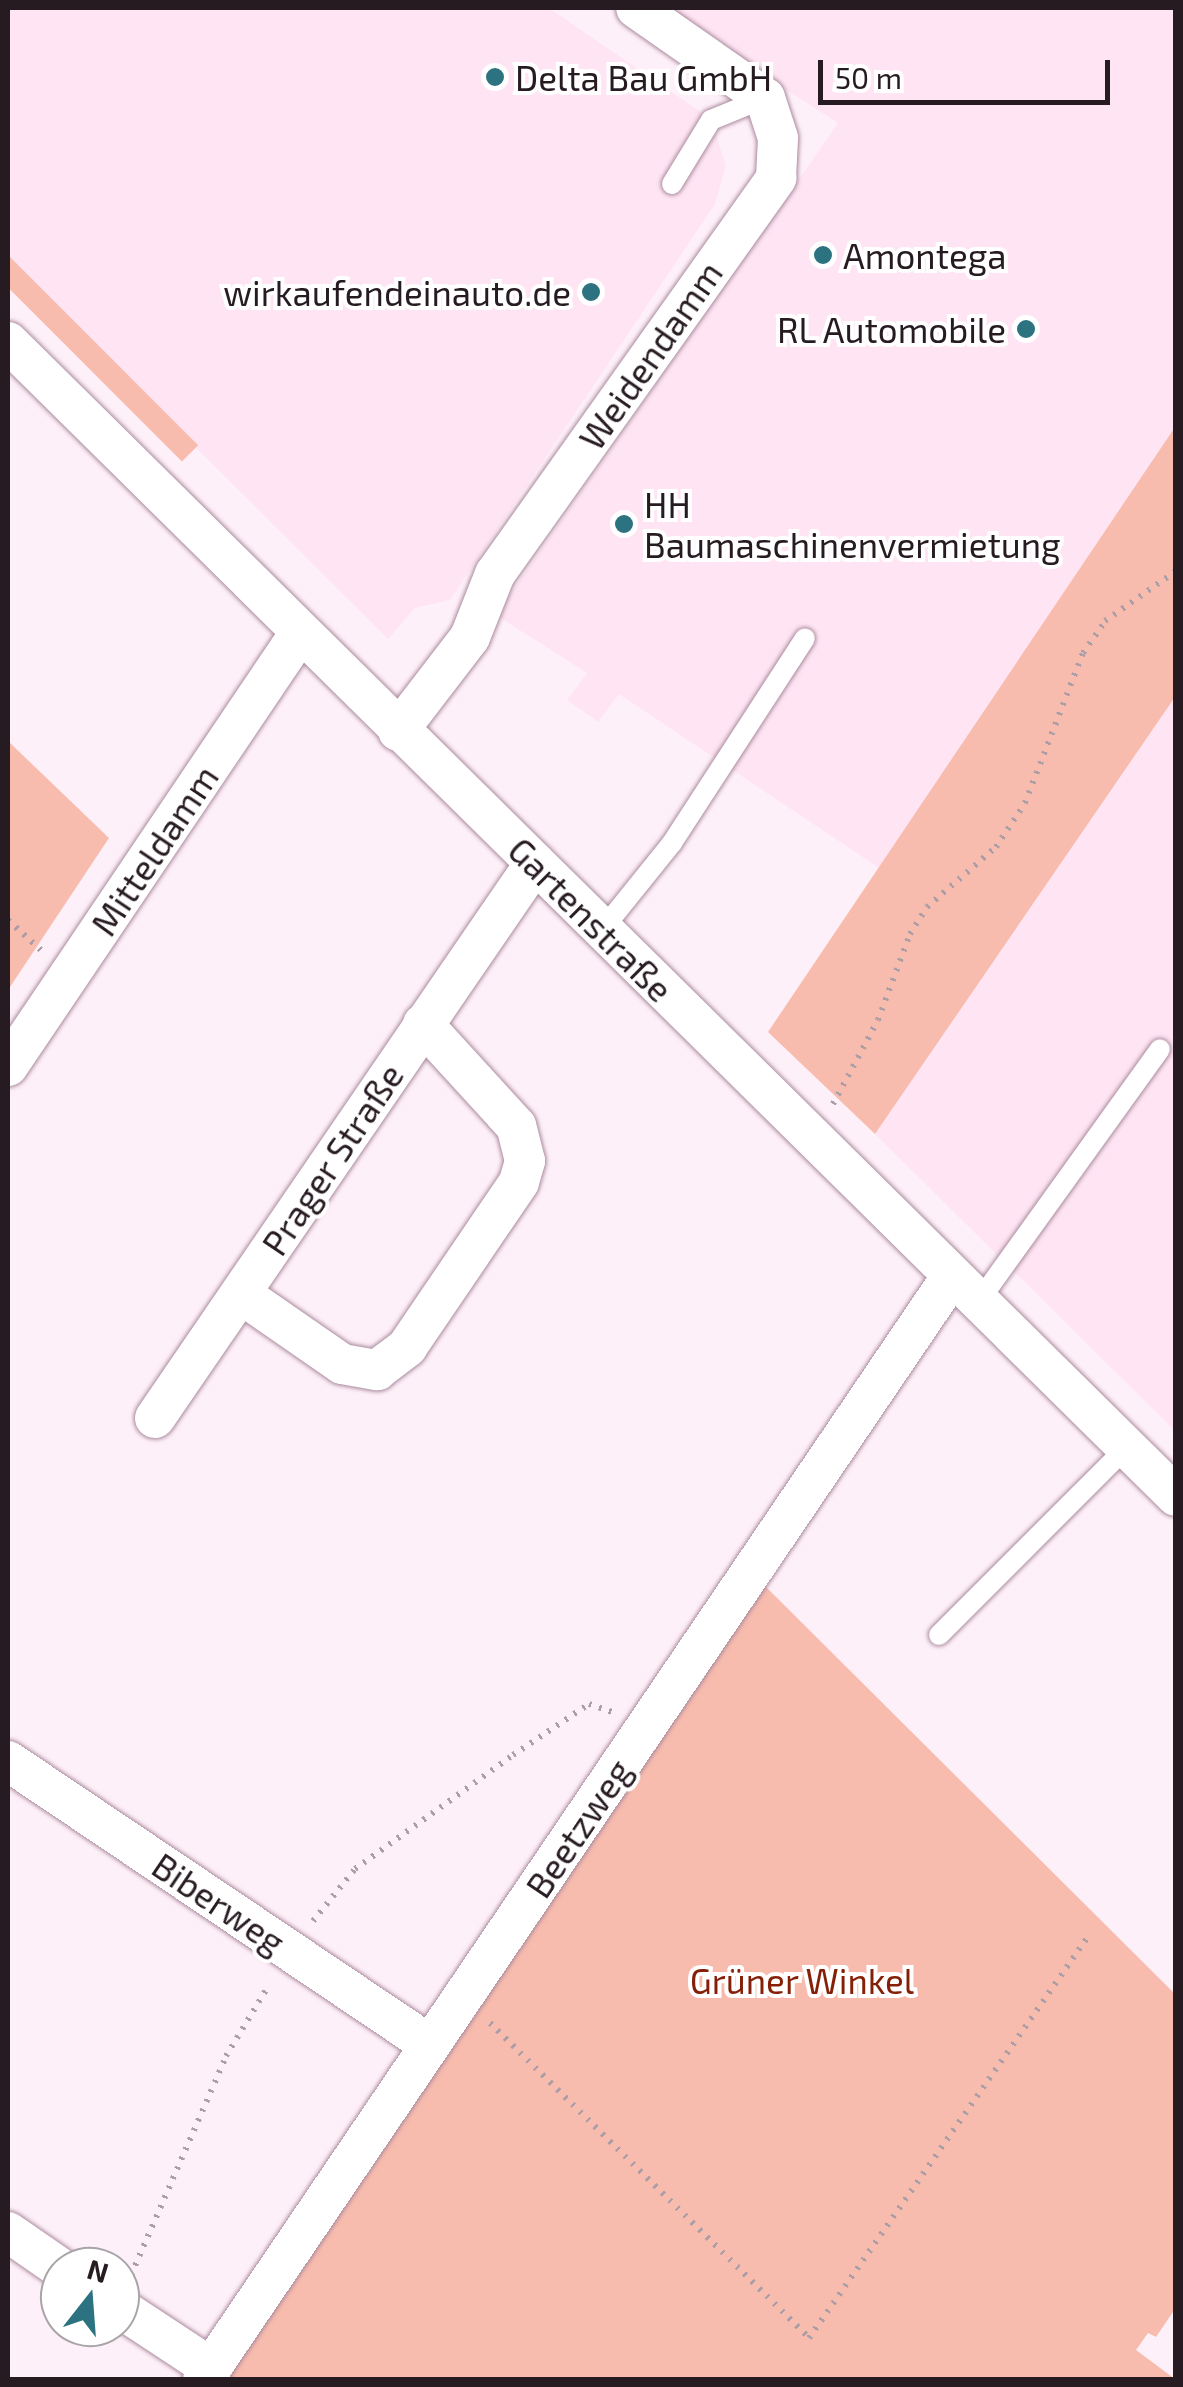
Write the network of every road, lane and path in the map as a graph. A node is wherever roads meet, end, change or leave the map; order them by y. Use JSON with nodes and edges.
{"nodes":[{"id":1,"x":636,"y":8,"type":"edge"},
{"id":2,"x":765,"y":98,"type":"junction"},
{"id":3,"x":672,"y":184,"type":"dead end"},
{"id":4,"x":8,"y":342,"type":"edge"},
{"id":5,"x":1176,"y":571,"type":"edge"},
{"id":6,"x":300,"y":634,"type":"junction"},
{"id":7,"x":805,"y":638,"type":"dead end"},
{"id":8,"x":398,"y":732,"type":"junction"},
{"id":9,"x":535,"y":863,"type":"junction"},
{"id":10,"x":602,"y":930,"type":"junction"},
{"id":11,"x":423,"y":1024,"type":"junction"},
{"id":12,"x":1160,"y":1050,"type":"dead end"},
{"id":13,"x":8,"y":1066,"type":"edge"},
{"id":14,"x":818,"y":1142,"type":"junction"},
{"id":15,"x":965,"y":1288,"type":"junction"},
{"id":16,"x":241,"y":1294,"type":"junction"},
{"id":17,"x":154,"y":1418,"type":"dead end"},
{"id":18,"x":1126,"y":1448,"type":"junction"},
{"id":19,"x":1176,"y":1496,"type":"edge"},
{"id":20,"x":939,"y":1635,"type":"dead end"},
{"id":21,"x":8,"y":1761,"type":"edge"},
{"id":22,"x":1089,"y":1935,"type":"dead end"},
{"id":23,"x":463,"y":1996,"type":"junction"},
{"id":24,"x":430,"y":2045,"type":"junction"},
{"id":25,"x":8,"y":2232,"type":"edge"},
{"id":26,"x":40,"y":2254,"type":"edge"},
{"id":27,"x":140,"y":2323,"type":"edge"},
{"id":28,"x":207,"y":2374,"type":"edge"}],
"edges":[{"from":1,"to":2,"type":"street"},
{"from":2,"to":3,"type":"lane"},
{"from":2,"to":8,"type":"street","name":"Weidendamm"},
{"from":4,"to":6,"type":"street","name":"Gartenstraße"},
{"from":5,"to":14,"type":"path"},
{"from":6,"to":8,"type":"street","name":"Gartenstraße"},
{"from":6,"to":13,"type":"street","name":"Mitteldamm"},
{"from":7,"to":10,"type":"lane"},
{"from":8,"to":9,"type":"street","name":"Gartenstraße"},
{"from":9,"to":10,"type":"street","name":"Gartenstraße"},
{"from":9,"to":11,"type":"street","name":"Prager Straße"},
{"from":10,"to":14,"type":"street","name":"Gartenstraße"},
{"from":11,"to":16,"type":"street","name":"Prager Straße"},
{"from":11,"to":16,"type":"street","name":"Prager Straße"},
{"from":12,"to":15,"type":"lane"},
{"from":14,"to":15,"type":"street","name":"Gartenstraße"},
{"from":15,"to":18,"type":"street","name":"Gartenstraße"},
{"from":15,"to":23,"type":"street","name":"Beetzweg"},
{"from":16,"to":17,"type":"street","name":"Prager Straße"},
{"from":18,"to":19,"type":"street","name":"Gartenstraße"},
{"from":18,"to":20,"type":"lane"},
{"from":21,"to":24,"type":"street","name":"Biberweg"},
{"from":22,"to":23,"type":"path"},
{"from":23,"to":24,"type":"street","name":"Beetzweg"},
{"from":24,"to":28,"type":"street","name":"Beetzweg"},
{"from":25,"to":26,"type":"street"},
{"from":27,"to":28,"type":"street"}]}
